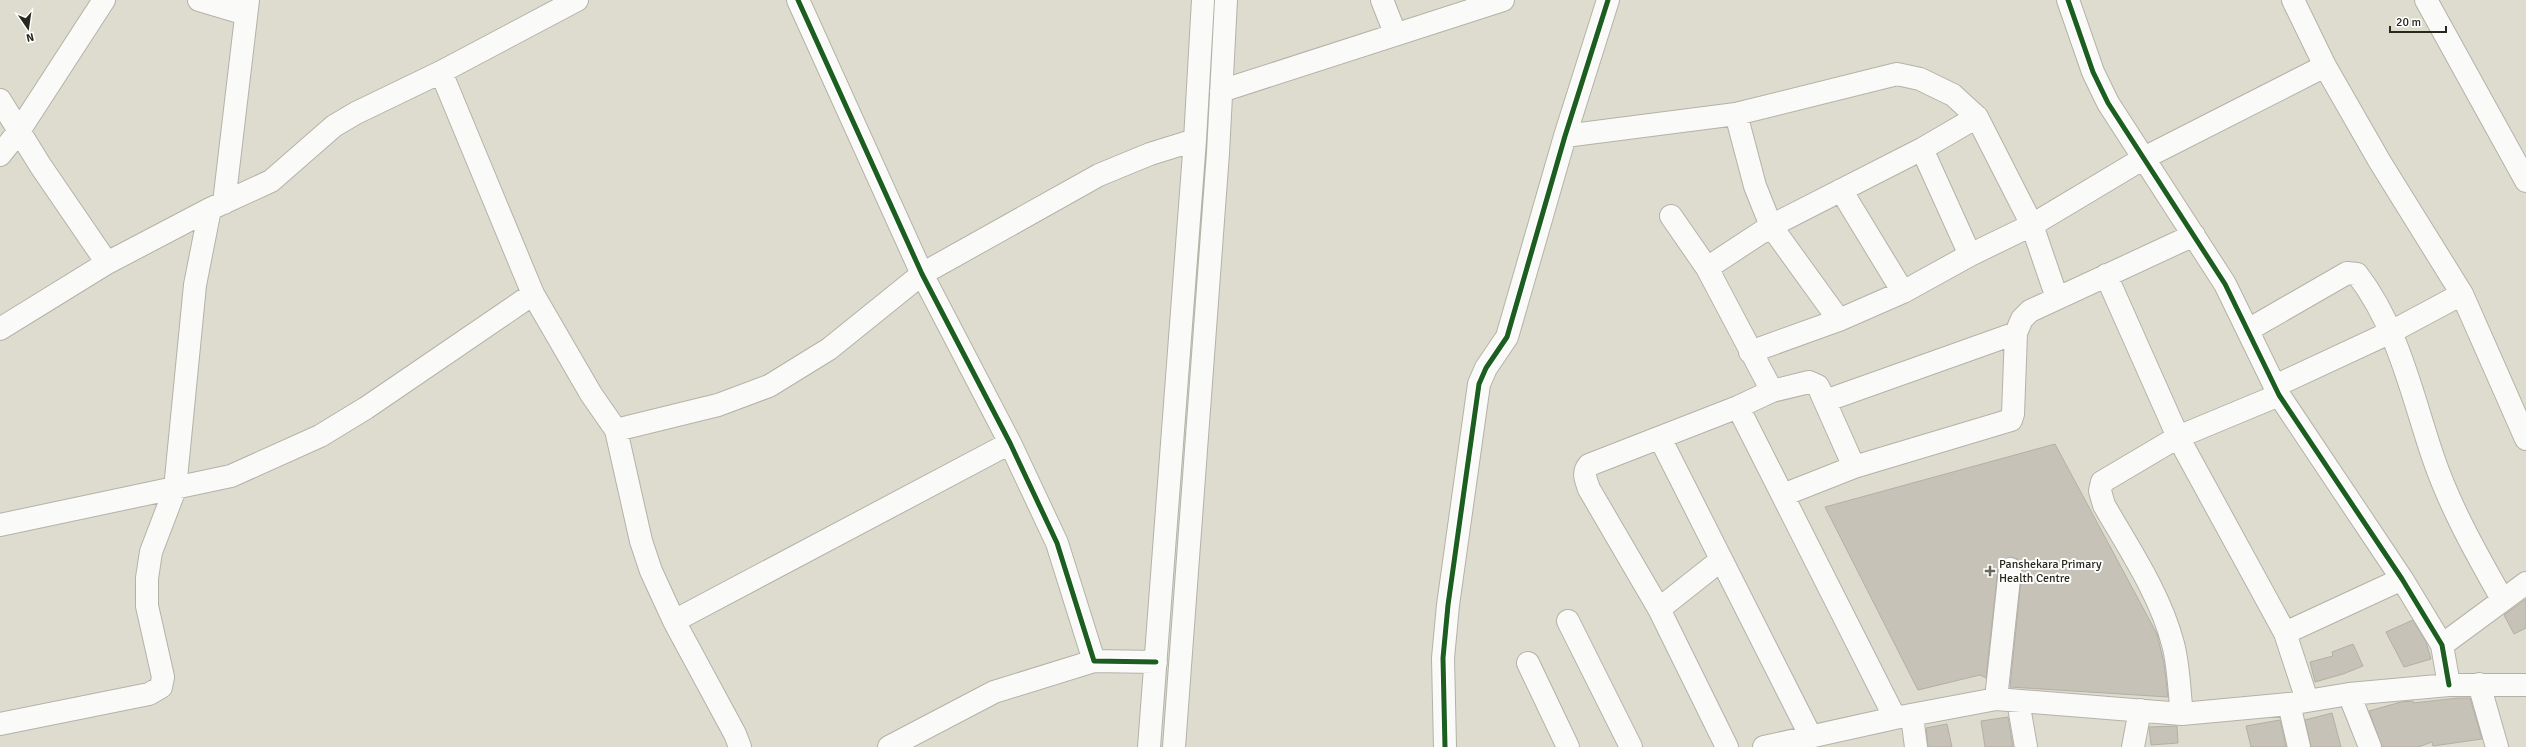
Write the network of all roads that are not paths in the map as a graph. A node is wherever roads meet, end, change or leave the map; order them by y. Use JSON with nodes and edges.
{"nodes":[{"id":1,"x":104,"y":0,"type":"edge"},
{"id":2,"x":199,"y":0,"type":"edge"},
{"id":3,"x":577,"y":0,"type":"edge"},
{"id":4,"x":798,"y":0,"type":"edge"},
{"id":5,"x":1203,"y":0,"type":"edge"},
{"id":6,"x":1226,"y":0,"type":"edge"},
{"id":7,"x":1382,"y":0,"type":"edge"},
{"id":8,"x":1503,"y":0,"type":"edge"},
{"id":9,"x":1608,"y":0,"type":"edge"},
{"id":10,"x":2068,"y":0,"type":"edge"},
{"id":11,"x":2293,"y":0,"type":"edge"},
{"id":12,"x":2426,"y":0,"type":"edge"},
{"id":13,"x":1465,"y":6,"type":"edge"},
{"id":14,"x":247,"y":7,"type":"edge"},
{"id":15,"x":1395,"y":34,"type":"junction"},
{"id":16,"x":2325,"y":66,"type":"junction"},
{"id":17,"x":441,"y":72,"type":"junction"},
{"id":18,"x":1221,"y":91,"type":"junction"},
{"id":19,"x":0,"y":100,"type":"edge"},
{"id":20,"x":1736,"y":114,"type":"junction"},
{"id":21,"x":1977,"y":117,"type":"junction"},
{"id":22,"x":19,"y":131,"type":"junction"},
{"id":23,"x":1565,"y":136,"type":"junction"},
{"id":24,"x":1195,"y":140,"type":"junction"},
{"id":25,"x":1922,"y":149,"type":"junction"},
{"id":26,"x":0,"y":155,"type":"edge"},
{"id":27,"x":2144,"y":158,"type":"junction"},
{"id":28,"x":2526,"y":181,"type":"edge"},
{"id":29,"x":1841,"y":190,"type":"junction"},
{"id":30,"x":217,"y":206,"type":"junction"},
{"id":31,"x":1671,"y":216,"type":"dead end"},
{"id":32,"x":2032,"y":225,"type":"junction"},
{"id":33,"x":1771,"y":226,"type":"junction"},
{"id":34,"x":2194,"y":235,"type":"junction"},
{"id":35,"x":1970,"y":255,"type":"junction"},
{"id":36,"x":107,"y":263,"type":"junction"},
{"id":37,"x":1707,"y":268,"type":"junction"},
{"id":38,"x":922,"y":274,"type":"junction"},
{"id":39,"x":2106,"y":275,"type":"junction"},
{"id":40,"x":1903,"y":292,"type":"junction"},
{"id":41,"x":533,"y":294,"type":"junction"},
{"id":42,"x":2462,"y":294,"type":"junction"},
{"id":43,"x":2057,"y":298,"type":"junction"},
{"id":44,"x":1839,"y":320,"type":"junction"},
{"id":45,"x":0,"y":329,"type":"edge"},
{"id":46,"x":2248,"y":330,"type":"junction"},
{"id":47,"x":2391,"y":332,"type":"junction"},
{"id":48,"x":2016,"y":333,"type":"junction"},
{"id":49,"x":1750,"y":352,"type":"junction"},
{"id":50,"x":2277,"y":390,"type":"junction"},
{"id":51,"x":1772,"y":391,"type":"junction"},
{"id":52,"x":1825,"y":401,"type":"junction"},
{"id":53,"x":1738,"y":406,"type":"junction"},
{"id":54,"x":616,"y":430,"type":"junction"},
{"id":55,"x":2178,"y":437,"type":"junction"},
{"id":56,"x":1660,"y":438,"type":"junction"},
{"id":57,"x":2526,"y":439,"type":"edge"},
{"id":58,"x":1010,"y":444,"type":"junction"},
{"id":59,"x":1854,"y":467,"type":"junction"},
{"id":60,"x":175,"y":489,"type":"junction"},
{"id":61,"x":1783,"y":494,"type":"junction"},
{"id":62,"x":0,"y":525,"type":"edge"},
{"id":63,"x":1721,"y":560,"type":"junction"},
{"id":64,"x":2010,"y":569,"type":"dead end"},
{"id":65,"x":2402,"y":579,"type":"junction"},
{"id":66,"x":2526,"y":583,"type":"edge"},
{"id":67,"x":2502,"y":599,"type":"junction"},
{"id":68,"x":1659,"y":609,"type":"junction"},
{"id":69,"x":674,"y":620,"type":"junction"},
{"id":70,"x":1568,"y":621,"type":"dead end"},
{"id":71,"x":2285,"y":633,"type":"junction"},
{"id":72,"x":2442,"y":645,"type":"junction"},
{"id":73,"x":1094,"y":661,"type":"junction"},
{"id":74,"x":1156,"y":662,"type":"junction"},
{"id":75,"x":1528,"y":663,"type":"dead end"},
{"id":76,"x":2479,"y":684,"type":"junction"},
{"id":77,"x":2449,"y":685,"type":"junction"},
{"id":78,"x":2526,"y":685,"type":"edge"},
{"id":79,"x":2349,"y":694,"type":"junction"},
{"id":80,"x":1996,"y":699,"type":"junction"},
{"id":81,"x":2018,"y":701,"type":"junction"},
{"id":82,"x":2298,"y":702,"type":"junction"},
{"id":83,"x":2140,"y":710,"type":"junction"},
{"id":84,"x":2182,"y":714,"type":"junction"},
{"id":85,"x":1903,"y":717,"type":"junction"},
{"id":86,"x":0,"y":724,"type":"edge"},
{"id":87,"x":1811,"y":737,"type":"junction"},
{"id":88,"x":740,"y":747,"type":"edge"},
{"id":89,"x":889,"y":747,"type":"edge"},
{"id":90,"x":1149,"y":747,"type":"edge"},
{"id":91,"x":1174,"y":747,"type":"edge"},
{"id":92,"x":1445,"y":747,"type":"edge"},
{"id":93,"x":1568,"y":747,"type":"edge"},
{"id":94,"x":1631,"y":747,"type":"edge"},
{"id":95,"x":1727,"y":747,"type":"edge"},
{"id":96,"x":1764,"y":747,"type":"edge"},
{"id":97,"x":1916,"y":747,"type":"edge"},
{"id":98,"x":2026,"y":747,"type":"edge"},
{"id":99,"x":2133,"y":747,"type":"edge"},
{"id":100,"x":2299,"y":747,"type":"edge"},
{"id":101,"x":2370,"y":747,"type":"edge"},
{"id":102,"x":2497,"y":747,"type":"edge"}],
"edges":[{"from":1,"to":22,"type":"street"},
{"from":2,"to":14,"type":"street"},
{"from":3,"to":17,"type":"street"},
{"from":4,"to":38,"type":"street"},
{"from":5,"to":24,"type":"street"},
{"from":6,"to":18,"type":"street"},
{"from":7,"to":15,"type":"street"},
{"from":8,"to":13,"type":"street"},
{"from":9,"to":23,"type":"street"},
{"from":10,"to":27,"type":"street"},
{"from":11,"to":16,"type":"street"},
{"from":12,"to":28,"type":"street"},
{"from":13,"to":15,"type":"street"},
{"from":14,"to":30,"type":"street"},
{"from":15,"to":18,"type":"street"},
{"from":16,"to":27,"type":"street"},
{"from":16,"to":42,"type":"street"},
{"from":17,"to":30,"type":"street"},
{"from":17,"to":41,"type":"street"},
{"from":18,"to":91,"type":"street"},
{"from":19,"to":22,"type":"street"},
{"from":20,"to":21,"type":"street"},
{"from":20,"to":23,"type":"street"},
{"from":20,"to":33,"type":"street"},
{"from":21,"to":25,"type":"street"},
{"from":21,"to":32,"type":"street"},
{"from":22,"to":26,"type":"street"},
{"from":22,"to":36,"type":"street"},
{"from":23,"to":92,"type":"street"},
{"from":24,"to":38,"type":"street"},
{"from":24,"to":74,"type":"street"},
{"from":25,"to":29,"type":"street"},
{"from":25,"to":35,"type":"street"},
{"from":27,"to":32,"type":"street"},
{"from":27,"to":34,"type":"street"},
{"from":29,"to":33,"type":"street"},
{"from":29,"to":40,"type":"street"},
{"from":30,"to":36,"type":"street"},
{"from":30,"to":60,"type":"street"},
{"from":31,"to":37,"type":"street"},
{"from":32,"to":35,"type":"street"},
{"from":32,"to":43,"type":"street"},
{"from":33,"to":37,"type":"street"},
{"from":33,"to":44,"type":"street"},
{"from":34,"to":39,"type":"street"},
{"from":34,"to":46,"type":"street"},
{"from":35,"to":40,"type":"street"},
{"from":36,"to":45,"type":"street"},
{"from":37,"to":49,"type":"street"},
{"from":38,"to":54,"type":"street"},
{"from":38,"to":58,"type":"street"},
{"from":39,"to":43,"type":"street"},
{"from":39,"to":55,"type":"street"},
{"from":40,"to":44,"type":"street"},
{"from":41,"to":54,"type":"street"},
{"from":41,"to":60,"type":"street"},
{"from":42,"to":47,"type":"street"},
{"from":42,"to":57,"type":"street"},
{"from":43,"to":48,"type":"street"},
{"from":44,"to":49,"type":"street"},
{"from":46,"to":47,"type":"street"},
{"from":46,"to":50,"type":"street"},
{"from":47,"to":50,"type":"street"},
{"from":47,"to":67,"type":"street"},
{"from":48,"to":52,"type":"street"},
{"from":48,"to":59,"type":"street"},
{"from":49,"to":51,"type":"street"},
{"from":50,"to":55,"type":"street"},
{"from":50,"to":65,"type":"street"},
{"from":51,"to":52,"type":"street"},
{"from":51,"to":53,"type":"street"},
{"from":52,"to":59,"type":"street"},
{"from":53,"to":56,"type":"street"},
{"from":53,"to":61,"type":"street"},
{"from":54,"to":69,"type":"street"},
{"from":55,"to":71,"type":"street"},
{"from":55,"to":84,"type":"street"},
{"from":56,"to":63,"type":"street"},
{"from":56,"to":68,"type":"street"},
{"from":58,"to":69,"type":"street"},
{"from":58,"to":73,"type":"street"},
{"from":59,"to":61,"type":"street"},
{"from":60,"to":62,"type":"street"},
{"from":60,"to":86,"type":"street"},
{"from":61,"to":85,"type":"street"},
{"from":63,"to":68,"type":"street"},
{"from":63,"to":87,"type":"street"},
{"from":64,"to":80,"type":"street"},
{"from":65,"to":71,"type":"street"},
{"from":65,"to":72,"type":"street"},
{"from":66,"to":67,"type":"street"},
{"from":67,"to":72,"type":"street"},
{"from":68,"to":95,"type":"street"},
{"from":69,"to":88,"type":"street"},
{"from":70,"to":94,"type":"street"},
{"from":71,"to":82,"type":"street"},
{"from":72,"to":77,"type":"street"},
{"from":73,"to":74,"type":"street"},
{"from":73,"to":89,"type":"street"},
{"from":74,"to":90,"type":"street"},
{"from":75,"to":93,"type":"street"},
{"from":76,"to":77,"type":"street"},
{"from":76,"to":78,"type":"street"},
{"from":76,"to":102,"type":"street"},
{"from":77,"to":79,"type":"street"},
{"from":79,"to":82,"type":"street"},
{"from":79,"to":101,"type":"street"},
{"from":80,"to":81,"type":"street"},
{"from":80,"to":85,"type":"street"},
{"from":81,"to":83,"type":"street"},
{"from":81,"to":98,"type":"street"},
{"from":82,"to":84,"type":"street"},
{"from":82,"to":100,"type":"street"},
{"from":83,"to":84,"type":"street"},
{"from":83,"to":99,"type":"street"},
{"from":85,"to":87,"type":"street"},
{"from":85,"to":97,"type":"street"},
{"from":87,"to":96,"type":"street"}]}
